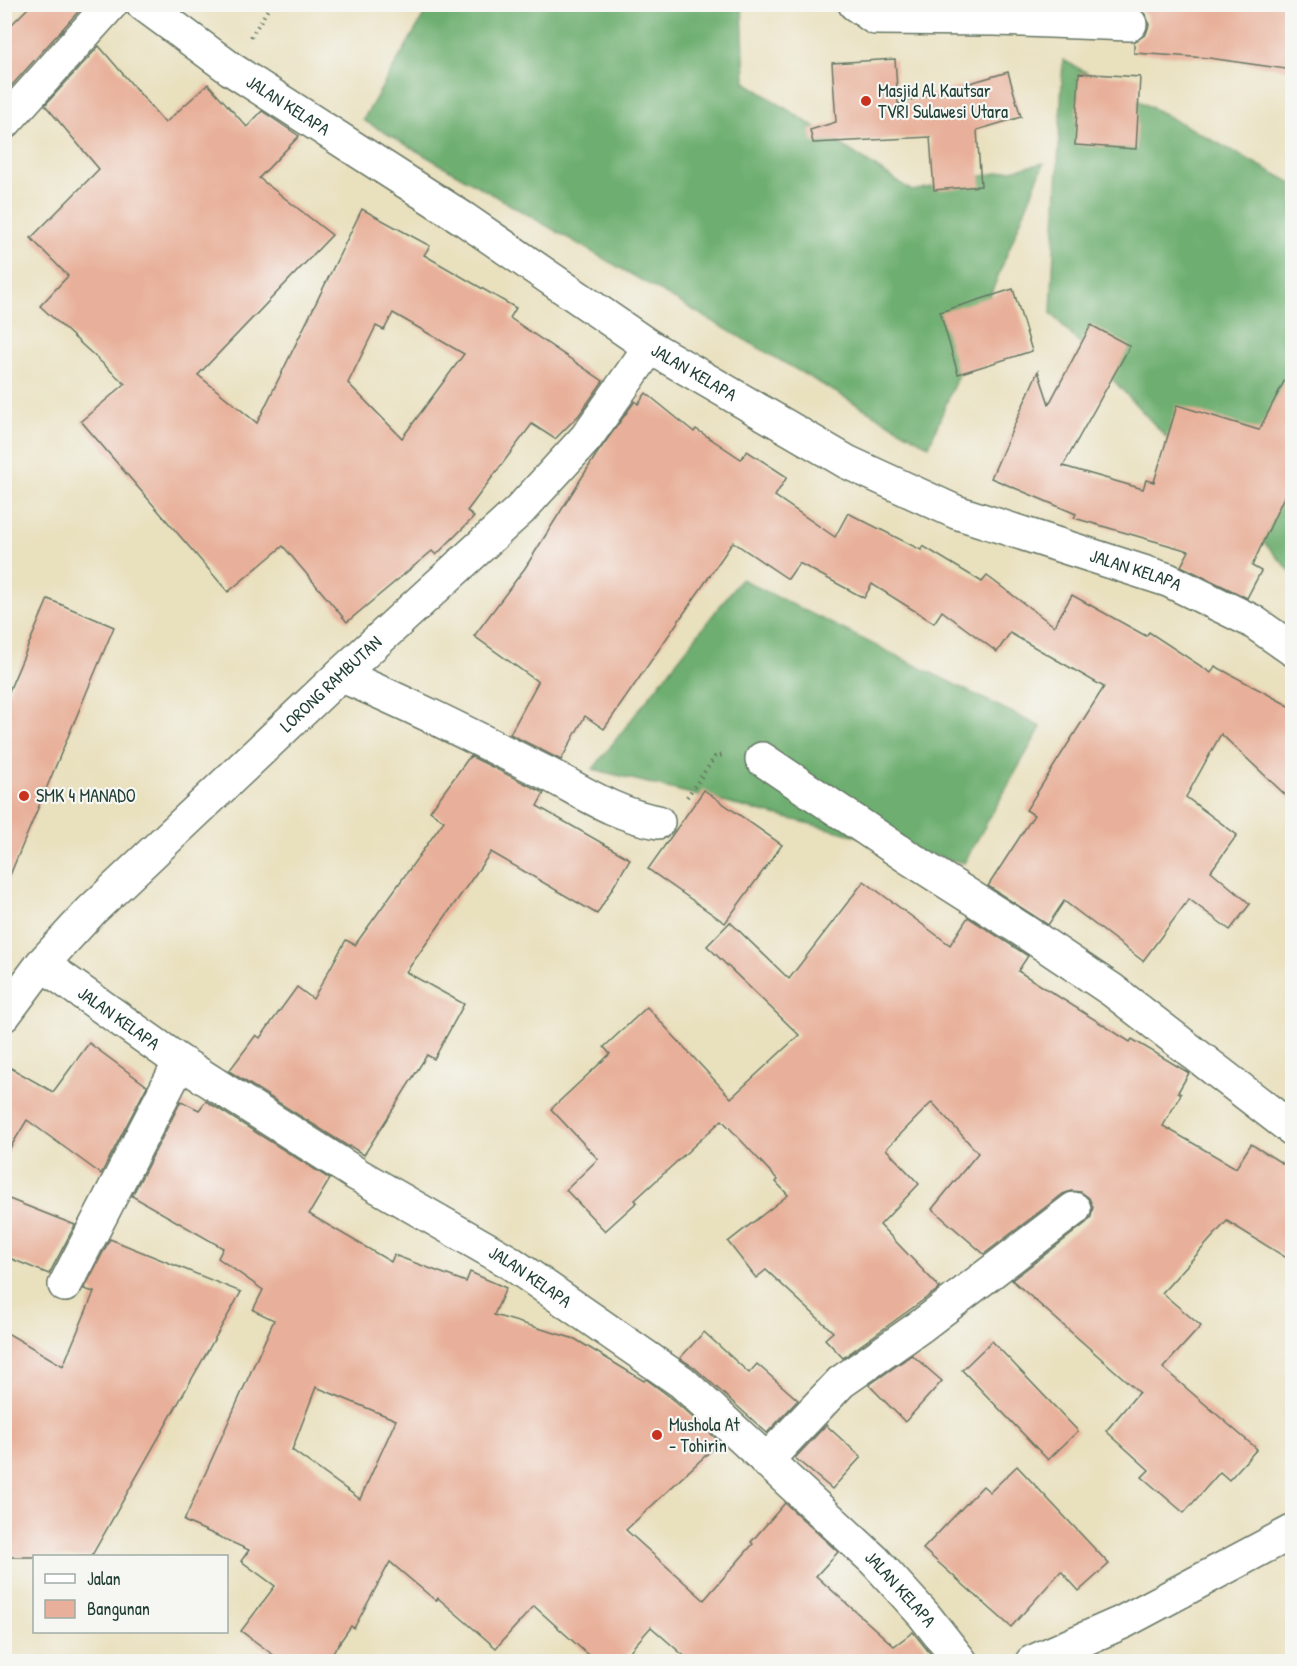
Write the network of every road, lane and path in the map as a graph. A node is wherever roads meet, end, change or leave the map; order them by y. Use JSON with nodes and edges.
{"nodes":[{"id":1,"x":111,"y":4,"type":"edge"},
{"id":2,"x":143,"y":4,"type":"edge"},
{"id":3,"x":855,"y":4,"type":"edge"},
{"id":4,"x":939,"y":12,"type":"edge"},
{"id":5,"x":1130,"y":24,"type":"dead end"},
{"id":6,"x":4,"y":123,"type":"edge"},
{"id":7,"x":650,"y":347,"type":"junction"},
{"id":8,"x":1293,"y":649,"type":"edge"},
{"id":9,"x":339,"y":675,"type":"junction"},
{"id":10,"x":762,"y":759,"type":"joint"},
{"id":11,"x":658,"y":822,"type":"joint"},
{"id":12,"x":42,"y":964,"type":"junction"},
{"id":13,"x":4,"y":1016,"type":"edge"},
{"id":14,"x":180,"y":1062,"type":"junction"},
{"id":15,"x":1293,"y":1129,"type":"edge"},
{"id":16,"x":1074,"y":1209,"type":"dead end"},
{"id":17,"x":65,"y":1285,"type":"dead end"},
{"id":18,"x":766,"y":1461,"type":"junction"},
{"id":19,"x":1293,"y":1532,"type":"edge"},
{"id":20,"x":961,"y":1662,"type":"edge"},
{"id":21,"x":1032,"y":1662,"type":"edge"}],
"edges":[{"from":1,"to":6,"type":"street"},
{"from":2,"to":7,"type":"street","name":"JALAN KELAPA"},
{"from":3,"to":4,"type":"street"},
{"from":4,"to":5,"type":"street"},
{"from":7,"to":8,"type":"street","name":"JALAN KELAPA"},
{"from":7,"to":9,"type":"street","name":"LORONG RAMBUTAN"},
{"from":9,"to":11,"type":"street"},
{"from":9,"to":12,"type":"street","name":"LORONG RAMBUTAN"},
{"from":10,"to":11,"type":"path"},
{"from":10,"to":15,"type":"street"},
{"from":12,"to":13,"type":"street","name":"LORONG RAMBUTAN"},
{"from":12,"to":14,"type":"street","name":"JALAN KELAPA"},
{"from":14,"to":17,"type":"street"},
{"from":14,"to":18,"type":"street","name":"JALAN KELAPA"},
{"from":16,"to":18,"type":"street"},
{"from":18,"to":20,"type":"street","name":"JALAN KELAPA"},
{"from":19,"to":21,"type":"street"}]}
